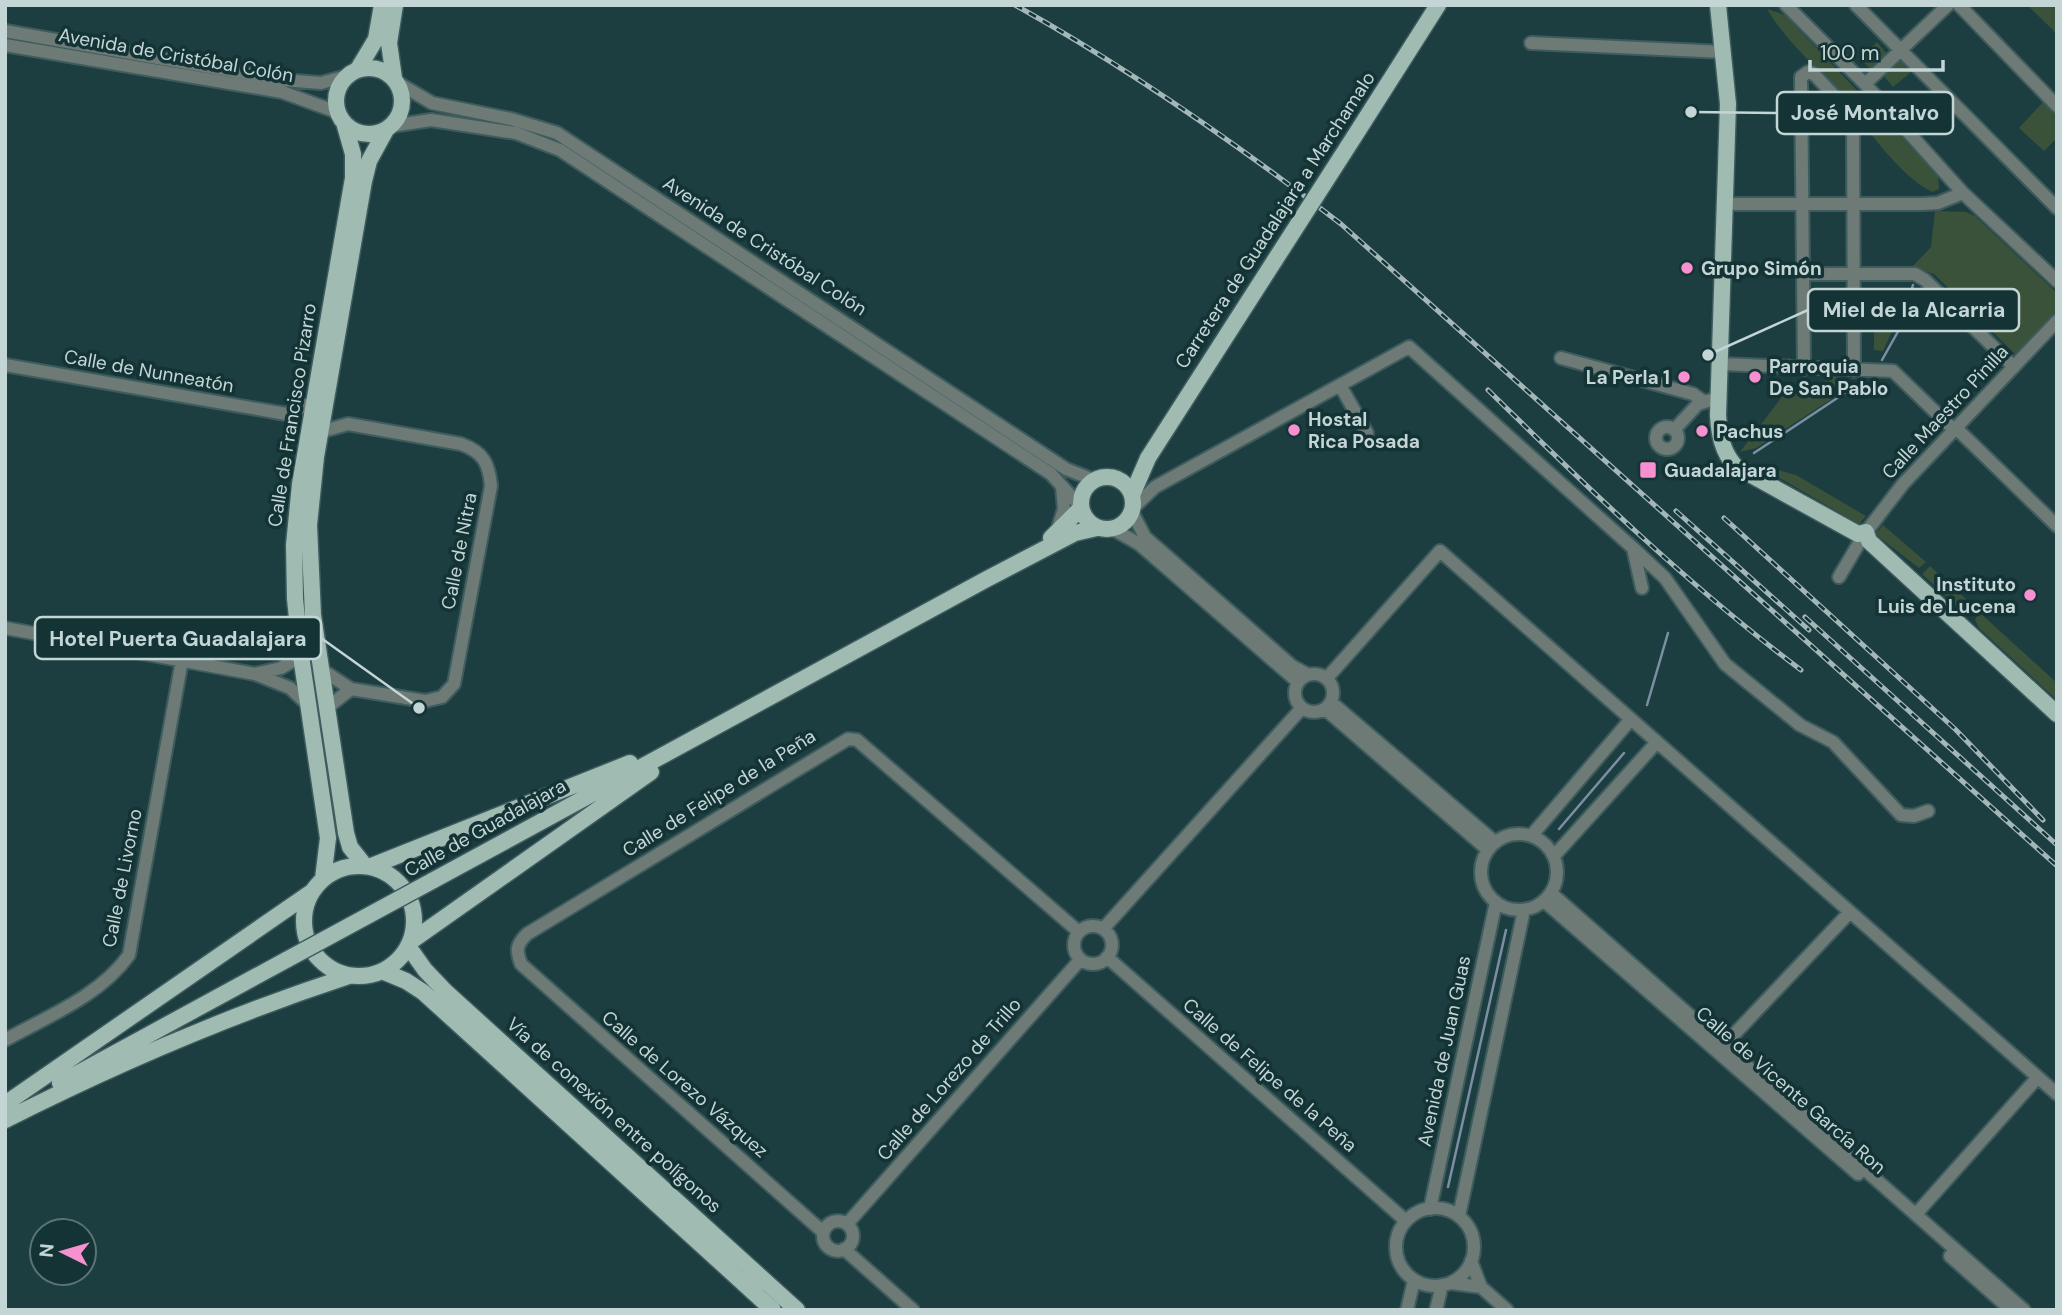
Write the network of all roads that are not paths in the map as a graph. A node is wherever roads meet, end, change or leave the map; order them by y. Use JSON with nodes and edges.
{"nodes":[{"id":1,"x":382,"y":5,"type":"edge"},
{"id":2,"x":395,"y":5,"type":"edge"},
{"id":3,"x":1438,"y":5,"type":"edge"},
{"id":4,"x":1720,"y":5,"type":"edge"},
{"id":5,"x":1786,"y":5,"type":"edge"},
{"id":6,"x":1856,"y":5,"type":"edge"},
{"id":7,"x":1948,"y":5,"type":"edge"},
{"id":8,"x":1959,"y":5,"type":"edge"},
{"id":9,"x":5,"y":31,"type":"edge"},
{"id":10,"x":1531,"y":43,"type":"dead end"},
{"id":11,"x":5,"y":45,"type":"edge"},
{"id":12,"x":1902,"y":51,"type":"junction"},
{"id":13,"x":1724,"y":52,"type":"junction"},
{"id":14,"x":353,"y":72,"type":"junction"},
{"id":15,"x":396,"y":80,"type":"junction"},
{"id":16,"x":1865,"y":84,"type":"junction"},
{"id":17,"x":2057,"y":106,"type":"edge"},
{"id":18,"x":341,"y":119,"type":"junction"},
{"id":19,"x":388,"y":128,"type":"junction"},
{"id":20,"x":1949,"y":178,"type":"junction"},
{"id":21,"x":1963,"y":193,"type":"junction"},
{"id":22,"x":1942,"y":202,"type":"junction"},
{"id":23,"x":1726,"y":204,"type":"junction"},
{"id":24,"x":1853,"y":205,"type":"junction"},
{"id":25,"x":1802,"y":206,"type":"junction"},
{"id":26,"x":1976,"y":206,"type":"junction"},
{"id":27,"x":2057,"y":208,"type":"edge"},
{"id":28,"x":1853,"y":273,"type":"junction"},
{"id":29,"x":1803,"y":274,"type":"junction"},
{"id":30,"x":2057,"y":281,"type":"edge"},
{"id":31,"x":2057,"y":321,"type":"edge"},
{"id":32,"x":1560,"y":358,"type":"dead end"},
{"id":33,"x":1721,"y":364,"type":"junction"},
{"id":34,"x":5,"y":365,"type":"edge"},
{"id":35,"x":2014,"y":367,"type":"junction"},
{"id":36,"x":1804,"y":369,"type":"junction"},
{"id":37,"x":1854,"y":371,"type":"junction"},
{"id":38,"x":1340,"y":385,"type":"junction"},
{"id":39,"x":1711,"y":400,"type":"junction"},
{"id":40,"x":319,"y":404,"type":"junction"},
{"id":41,"x":286,"y":414,"type":"junction"},
{"id":42,"x":348,"y":424,"type":"junction"},
{"id":43,"x":1955,"y":429,"type":"junction"},
{"id":44,"x":1674,"y":430,"type":"dead end"},
{"id":45,"x":1367,"y":433,"type":"dead end"},
{"id":46,"x":314,"y":434,"type":"junction"},
{"id":47,"x":1094,"y":480,"type":"junction"},
{"id":48,"x":1062,"y":487,"type":"junction"},
{"id":49,"x":1130,"y":496,"type":"junction"},
{"id":50,"x":1081,"y":507,"type":"junction"},
{"id":51,"x":2057,"y":526,"type":"edge"},
{"id":52,"x":1105,"y":528,"type":"junction"},
{"id":53,"x":1055,"y":535,"type":"junction"},
{"id":54,"x":1863,"y":537,"type":"junction"},
{"id":55,"x":1633,"y":548,"type":"junction"},
{"id":56,"x":1839,"y":578,"type":"dead end"},
{"id":57,"x":985,"y":580,"type":"junction"},
{"id":58,"x":1642,"y":588,"type":"dead end"},
{"id":59,"x":5,"y":628,"type":"edge"},
{"id":60,"x":301,"y":656,"type":"junction"},
{"id":61,"x":182,"y":660,"type":"junction"},
{"id":62,"x":820,"y":669,"type":"junction"},
{"id":63,"x":322,"y":670,"type":"junction"},
{"id":64,"x":255,"y":674,"type":"junction"},
{"id":65,"x":1302,"y":678,"type":"junction"},
{"id":66,"x":1327,"y":678,"type":"junction"},
{"id":67,"x":351,"y":689,"type":"junction"},
{"id":68,"x":308,"y":705,"type":"junction"},
{"id":69,"x":1328,"y":706,"type":"junction"},
{"id":70,"x":328,"y":707,"type":"junction"},
{"id":71,"x":1301,"y":708,"type":"junction"},
{"id":72,"x":745,"y":709,"type":"junction"},
{"id":73,"x":2057,"y":714,"type":"edge"},
{"id":74,"x":1631,"y":719,"type":"junction"},
{"id":75,"x":1657,"y":742,"type":"junction"},
{"id":76,"x":1928,"y":811,"type":"dead end"},
{"id":77,"x":1532,"y":835,"type":"junction"},
{"id":78,"x":1491,"y":846,"type":"junction"},
{"id":79,"x":1554,"y":856,"type":"junction"},
{"id":80,"x":367,"y":867,"type":"junction"},
{"id":81,"x":318,"y":885,"type":"junction"},
{"id":82,"x":1548,"y":897,"type":"junction"},
{"id":83,"x":1496,"y":902,"type":"junction"},
{"id":84,"x":1524,"y":910,"type":"junction"},
{"id":85,"x":1850,"y":912,"type":"junction"},
{"id":86,"x":432,"y":927,"type":"junction"},
{"id":87,"x":1103,"y":929,"type":"junction"},
{"id":88,"x":1079,"y":932,"type":"junction"},
{"id":89,"x":409,"y":944,"type":"junction"},
{"id":90,"x":1107,"y":957,"type":"junction"},
{"id":91,"x":1080,"y":960,"type":"junction"},
{"id":92,"x":521,"y":964,"type":"joint"},
{"id":93,"x":382,"y":971,"type":"junction"},
{"id":94,"x":425,"y":971,"type":"junction"},
{"id":95,"x":349,"y":976,"type":"junction"},
{"id":96,"x":5,"y":1040,"type":"edge"},
{"id":97,"x":1724,"y":1045,"type":"junction"},
{"id":98,"x":2038,"y":1077,"type":"junction"},
{"id":99,"x":2057,"y":1094,"type":"edge"},
{"id":100,"x":5,"y":1104,"type":"edge"},
{"id":101,"x":5,"y":1112,"type":"edge"},
{"id":102,"x":5,"y":1120,"type":"edge"},
{"id":103,"x":1430,"y":1209,"type":"junction"},
{"id":104,"x":1916,"y":1214,"type":"junction"},
{"id":105,"x":1459,"y":1216,"type":"junction"},
{"id":106,"x":1406,"y":1221,"type":"junction"},
{"id":107,"x":847,"y":1224,"type":"junction"},
{"id":108,"x":823,"y":1232,"type":"junction"},
{"id":109,"x":731,"y":1249,"type":"junction"},
{"id":110,"x":844,"y":1249,"type":"junction"},
{"id":111,"x":717,"y":1259,"type":"junction"},
{"id":112,"x":1471,"y":1261,"type":"junction"},
{"id":113,"x":1414,"y":1279,"type":"junction"},
{"id":114,"x":1446,"y":1284,"type":"junction"},
{"id":115,"x":1481,"y":1286,"type":"junction"},
{"id":116,"x":762,"y":1310,"type":"edge"},
{"id":117,"x":773,"y":1310,"type":"edge"},
{"id":118,"x":797,"y":1310,"type":"edge"},
{"id":119,"x":804,"y":1310,"type":"edge"},
{"id":120,"x":913,"y":1310,"type":"edge"},
{"id":121,"x":1407,"y":1310,"type":"edge"},
{"id":122,"x":1436,"y":1310,"type":"edge"},
{"id":123,"x":1507,"y":1310,"type":"edge"},
{"id":124,"x":2011,"y":1310,"type":"edge"},
{"id":125,"x":2024,"y":1310,"type":"edge"}],
"edges":[{"from":1,"to":14,"type":"main road"},
{"from":2,"to":15,"type":"main road"},
{"from":3,"to":49,"type":"main road","name":"Carretera de Guadalajara a Marchamalo","bridge":true},
{"from":4,"to":13,"type":"main road"},
{"from":5,"to":16,"type":"street"},
{"from":6,"to":12,"type":"street"},
{"from":7,"to":12,"type":"street"},
{"from":8,"to":17,"type":"street"},
{"from":9,"to":14,"type":"street","name":"Avenida de Cristóbal Colón"},
{"from":10,"to":13,"type":"street"},
{"from":11,"to":18,"type":"street","name":"Avenida de Cristóbal Colón"},
{"from":12,"to":16,"type":"street"},
{"from":12,"to":27,"type":"street"},
{"from":13,"to":23,"type":"main road"},
{"from":14,"to":15,"type":"main road"},
{"from":14,"to":18,"type":"main road"},
{"from":15,"to":19,"type":"main road"},
{"from":15,"to":47,"type":"street","name":"Avenida de Cristóbal Colón"},
{"from":16,"to":20,"type":"street"},
{"from":18,"to":19,"type":"main road"},
{"from":18,"to":40,"type":"main road","name":"Calle de Francisco Pizarro"},
{"from":19,"to":40,"type":"main road","name":"Calle de Francisco Pizarro"},
{"from":19,"to":48,"type":"street","name":"Avenida de Cristóbal Colón"},
{"from":20,"to":21,"type":"street"},
{"from":20,"to":22,"type":"street"},
{"from":21,"to":22,"type":"street"},
{"from":21,"to":26,"type":"street"},
{"from":22,"to":24,"type":"street"},
{"from":22,"to":26,"type":"street"},
{"from":23,"to":25,"type":"street"},
{"from":23,"to":33,"type":"main road"},
{"from":24,"to":25,"type":"street"},
{"from":24,"to":25,"type":"street"},
{"from":24,"to":28,"type":"street"},
{"from":25,"to":29,"type":"street"},
{"from":26,"to":30,"type":"street"},
{"from":28,"to":29,"type":"street"},
{"from":28,"to":35,"type":"street"},
{"from":28,"to":37,"type":"street"},
{"from":29,"to":36,"type":"street"},
{"from":31,"to":35,"type":"street","name":"Calle Maestro Pinilla"},
{"from":32,"to":39,"type":"street"},
{"from":33,"to":36,"type":"street"},
{"from":33,"to":39,"type":"main road"},
{"from":34,"to":41,"type":"street","name":"Calle de Nunneatón"},
{"from":35,"to":43,"type":"street","name":"Calle Maestro Pinilla"},
{"from":36,"to":37,"type":"street"},
{"from":37,"to":43,"type":"street"},
{"from":38,"to":45,"type":"street"},
{"from":38,"to":49,"type":"street"},
{"from":38,"to":55,"type":"street"},
{"from":39,"to":44,"type":"street"},
{"from":39,"to":54,"type":"main road"},
{"from":40,"to":41,"type":"street"},
{"from":40,"to":42,"type":"street","name":"Calle de Nitra"},
{"from":40,"to":46,"type":"main road","name":"Calle de Francisco Pizarro"},
{"from":41,"to":46,"type":"street"},
{"from":42,"to":46,"type":"street","name":"Calle de Nitra"},
{"from":42,"to":67,"type":"street","name":"Calle de Nitra"},
{"from":43,"to":51,"type":"street"},
{"from":43,"to":54,"type":"street","name":"Calle Maestro Pinilla"},
{"from":46,"to":60,"type":"main road","name":"Calle de Francisco Pizarro"},
{"from":46,"to":63,"type":"main road","name":"Calle de Francisco Pizarro"},
{"from":47,"to":49,"type":"main road"},
{"from":47,"to":50,"type":"main road"},
{"from":48,"to":50,"type":"street","name":"Avenida de Cristóbal Colón"},
{"from":48,"to":53,"type":"street"},
{"from":49,"to":52,"type":"main road"},
{"from":49,"to":65,"type":"street"},
{"from":50,"to":52,"type":"main road"},
{"from":50,"to":53,"type":"main road","name":"Calle de Guadalajara"},
{"from":52,"to":57,"type":"main road","name":"Calle de Guadalajara"},
{"from":52,"to":65,"type":"street"},
{"from":53,"to":57,"type":"main road","name":"Calle de Guadalajara"},
{"from":54,"to":56,"type":"street","name":"Calle Maestro Pinilla"},
{"from":54,"to":73,"type":"main road"},
{"from":55,"to":58,"type":"street"},
{"from":55,"to":76,"type":"street"},
{"from":57,"to":62,"type":"main road","name":"Calle de Guadalajara"},
{"from":59,"to":61,"type":"street"},
{"from":60,"to":64,"type":"street"},
{"from":60,"to":68,"type":"main road","name":"Calle de Francisco Pizarro"},
{"from":61,"to":64,"type":"street"},
{"from":61,"to":96,"type":"street","name":"Calle de Livorno"},
{"from":62,"to":72,"type":"main road","name":"Calle de Guadalajara"},
{"from":62,"to":80,"type":"main road"},
{"from":63,"to":67,"type":"street","name":"Calle de Nitra"},
{"from":63,"to":70,"type":"main road","name":"Calle de Francisco Pizarro"},
{"from":64,"to":68,"type":"street"},
{"from":65,"to":66,"type":"street"},
{"from":65,"to":71,"type":"street"},
{"from":66,"to":69,"type":"street"},
{"from":66,"to":74,"type":"street"},
{"from":67,"to":70,"type":"street"},
{"from":68,"to":81,"type":"main road","name":"Calle de Francisco Pizarro"},
{"from":69,"to":71,"type":"street"},
{"from":69,"to":78,"type":"street"},
{"from":70,"to":80,"type":"main road","name":"Calle de Francisco Pizarro"},
{"from":71,"to":87,"type":"street"},
{"from":72,"to":86,"type":"main road"},
{"from":72,"to":101,"type":"main road","name":"Calle de Guadalajara","bridge":true},
{"from":74,"to":75,"type":"street"},
{"from":74,"to":77,"type":"street"},
{"from":75,"to":79,"type":"street"},
{"from":75,"to":85,"type":"street"},
{"from":77,"to":78,"type":"street"},
{"from":77,"to":79,"type":"street"},
{"from":78,"to":83,"type":"street"},
{"from":79,"to":82,"type":"street"},
{"from":80,"to":81,"type":"main road"},
{"from":80,"to":89,"type":"main road"},
{"from":81,"to":95,"type":"main road"},
{"from":81,"to":100,"type":"main road"},
{"from":82,"to":84,"type":"street"},
{"from":82,"to":97,"type":"street"},
{"from":82,"to":124,"type":"street","name":"Calle de Vicente García Ron"},
{"from":83,"to":84,"type":"street"},
{"from":83,"to":103,"type":"street","name":"Avenida de Juan Guas"},
{"from":84,"to":105,"type":"street"},
{"from":85,"to":97,"type":"street"},
{"from":85,"to":98,"type":"street"},
{"from":86,"to":89,"type":"main road"},
{"from":86,"to":94,"type":"main road"},
{"from":87,"to":88,"type":"street"},
{"from":87,"to":90,"type":"street"},
{"from":88,"to":91,"type":"street"},
{"from":88,"to":92,"type":"street","name":"Calle de Felipe de la Peña"},
{"from":89,"to":93,"type":"main road"},
{"from":89,"to":94,"type":"main road","name":"Vía de conexión entre polígonos"},
{"from":90,"to":91,"type":"street"},
{"from":90,"to":106,"type":"street","name":"Calle de Felipe de la Peña"},
{"from":91,"to":107,"type":"street","name":"Calle de Lorezo de Trillo"},
{"from":92,"to":108,"type":"street","name":"Calle de Lorezo Vázquez"},
{"from":93,"to":95,"type":"main road"},
{"from":93,"to":111,"type":"main road","name":"Vía de conexión entre polígonos"},
{"from":94,"to":109,"type":"main road","name":"Vía de conexión entre polígonos"},
{"from":95,"to":102,"type":"main road"},
{"from":97,"to":104,"type":"street"},
{"from":98,"to":99,"type":"street"},
{"from":98,"to":104,"type":"street"},
{"from":103,"to":105,"type":"street"},
{"from":103,"to":106,"type":"street"},
{"from":104,"to":125,"type":"street"},
{"from":105,"to":112,"type":"street"},
{"from":106,"to":113,"type":"street"},
{"from":107,"to":108,"type":"street"},
{"from":107,"to":110,"type":"street"},
{"from":108,"to":110,"type":"street"},
{"from":109,"to":118,"type":"main road","name":"Vía de conexión entre polígonos"},
{"from":109,"to":119,"type":"main road"},
{"from":110,"to":120,"type":"street"},
{"from":111,"to":116,"type":"main road"},
{"from":111,"to":117,"type":"main road","name":"Vía de conexión entre polígonos"},
{"from":112,"to":114,"type":"street"},
{"from":112,"to":115,"type":"street"},
{"from":113,"to":114,"type":"street"},
{"from":113,"to":121,"type":"street"},
{"from":114,"to":115,"type":"street"},
{"from":114,"to":122,"type":"street"},
{"from":115,"to":123,"type":"street"}]}
